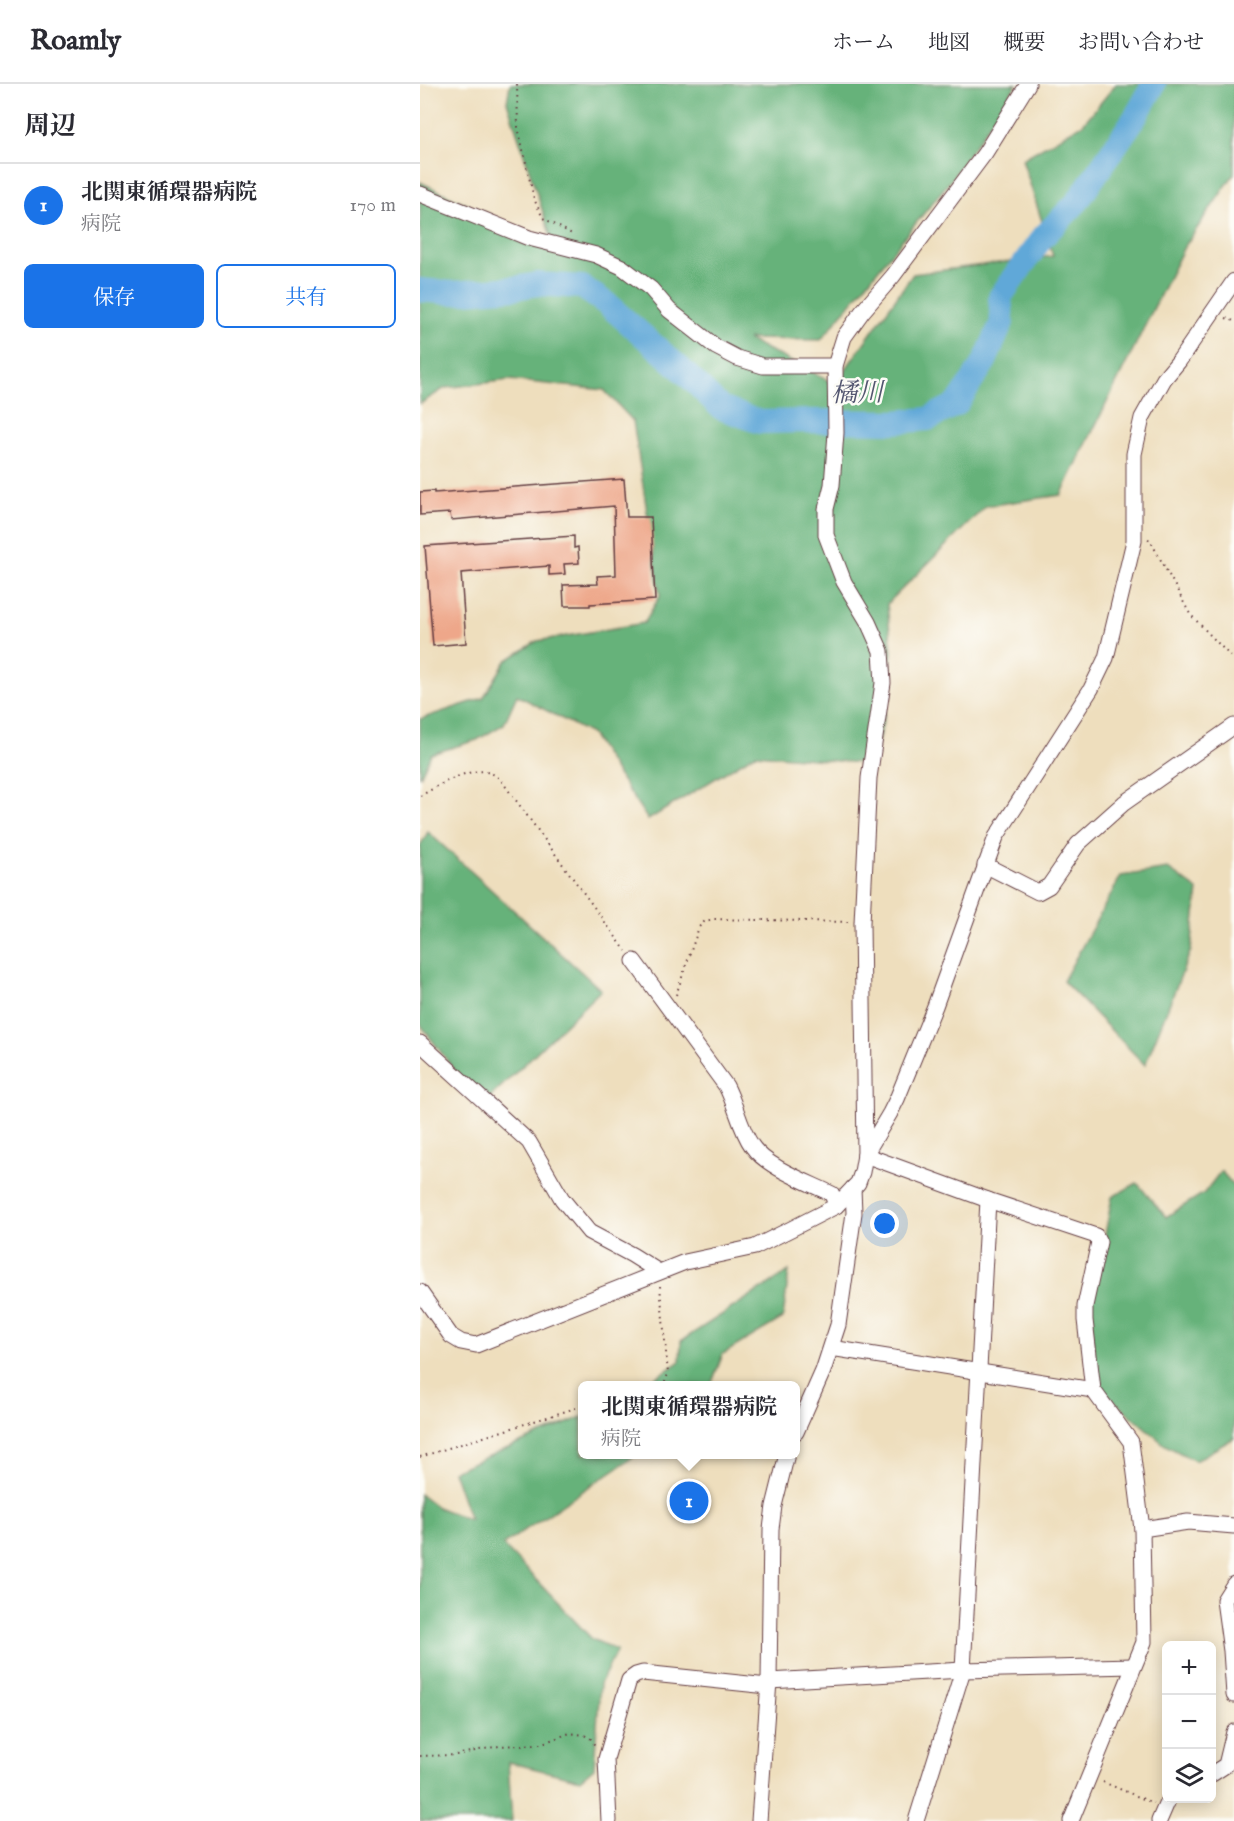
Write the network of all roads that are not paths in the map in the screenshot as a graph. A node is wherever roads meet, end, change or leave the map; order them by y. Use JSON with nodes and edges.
{"nodes":[{"id":1,"x":1028,"y":84,"type":"edge"},
{"id":2,"x":420,"y":194,"type":"edge"},
{"id":3,"x":1234,"y":281,"type":"edge"},
{"id":4,"x":835,"y":366,"type":"junction"},
{"id":5,"x":1234,"y":726,"type":"edge"},
{"id":6,"x":985,"y":865,"type":"junction"},
{"id":7,"x":634,"y":961,"type":"road end"},
{"id":8,"x":420,"y":1043,"type":"edge"},
{"id":9,"x":865,"y":1155,"type":"junction"},
{"id":10,"x":854,"y":1188,"type":"junction"},
{"id":11,"x":988,"y":1200,"type":"junction"},
{"id":12,"x":836,"y":1206,"type":"junction"},
{"id":13,"x":659,"y":1272,"type":"junction"},
{"id":14,"x":420,"y":1292,"type":"edge"},
{"id":15,"x":831,"y":1348,"type":"junction"},
{"id":16,"x":979,"y":1372,"type":"junction"},
{"id":17,"x":1093,"y":1390,"type":"junction"},
{"id":18,"x":800,"y":1421,"type":"edge"},
{"id":19,"x":786,"y":1459,"type":"edge"},
{"id":20,"x":1234,"y":1526,"type":"edge"},
{"id":21,"x":1142,"y":1529,"type":"junction"},
{"id":22,"x":1234,"y":1584,"type":"edge"},
{"id":23,"x":1133,"y":1666,"type":"junction"},
{"id":24,"x":963,"y":1670,"type":"junction"},
{"id":25,"x":768,"y":1684,"type":"junction"},
{"id":26,"x":1234,"y":1695,"type":"edge"},
{"id":27,"x":1234,"y":1732,"type":"edge"},
{"id":28,"x":1216,"y":1771,"type":"edge"},
{"id":29,"x":609,"y":1821,"type":"edge"},
{"id":30,"x":759,"y":1821,"type":"edge"},
{"id":31,"x":916,"y":1821,"type":"edge"},
{"id":32,"x":1071,"y":1821,"type":"edge"}],
"edges":[{"from":1,"to":4,"type":"street"},
{"from":2,"to":4,"type":"street"},
{"from":3,"to":6,"type":"street"},
{"from":4,"to":9,"type":"street"},
{"from":5,"to":6,"type":"street"},
{"from":6,"to":9,"type":"street"},
{"from":7,"to":12,"type":"street"},
{"from":8,"to":13,"type":"street"},
{"from":9,"to":10,"type":"street"},
{"from":9,"to":11,"type":"street"},
{"from":10,"to":12,"type":"street"},
{"from":10,"to":15,"type":"street"},
{"from":11,"to":16,"type":"street"},
{"from":11,"to":17,"type":"street"},
{"from":12,"to":13,"type":"street"},
{"from":13,"to":14,"type":"street"},
{"from":15,"to":16,"type":"street"},
{"from":15,"to":18,"type":"street"},
{"from":16,"to":17,"type":"street"},
{"from":16,"to":24,"type":"street"},
{"from":17,"to":21,"type":"street"},
{"from":19,"to":25,"type":"street"},
{"from":20,"to":21,"type":"street"},
{"from":21,"to":23,"type":"street"},
{"from":22,"to":26,"type":"street"},
{"from":23,"to":24,"type":"street"},
{"from":23,"to":32,"type":"street"},
{"from":24,"to":25,"type":"street"},
{"from":24,"to":31,"type":"street"},
{"from":25,"to":29,"type":"street"},
{"from":25,"to":30,"type":"street"},
{"from":27,"to":28,"type":"street"}]}
